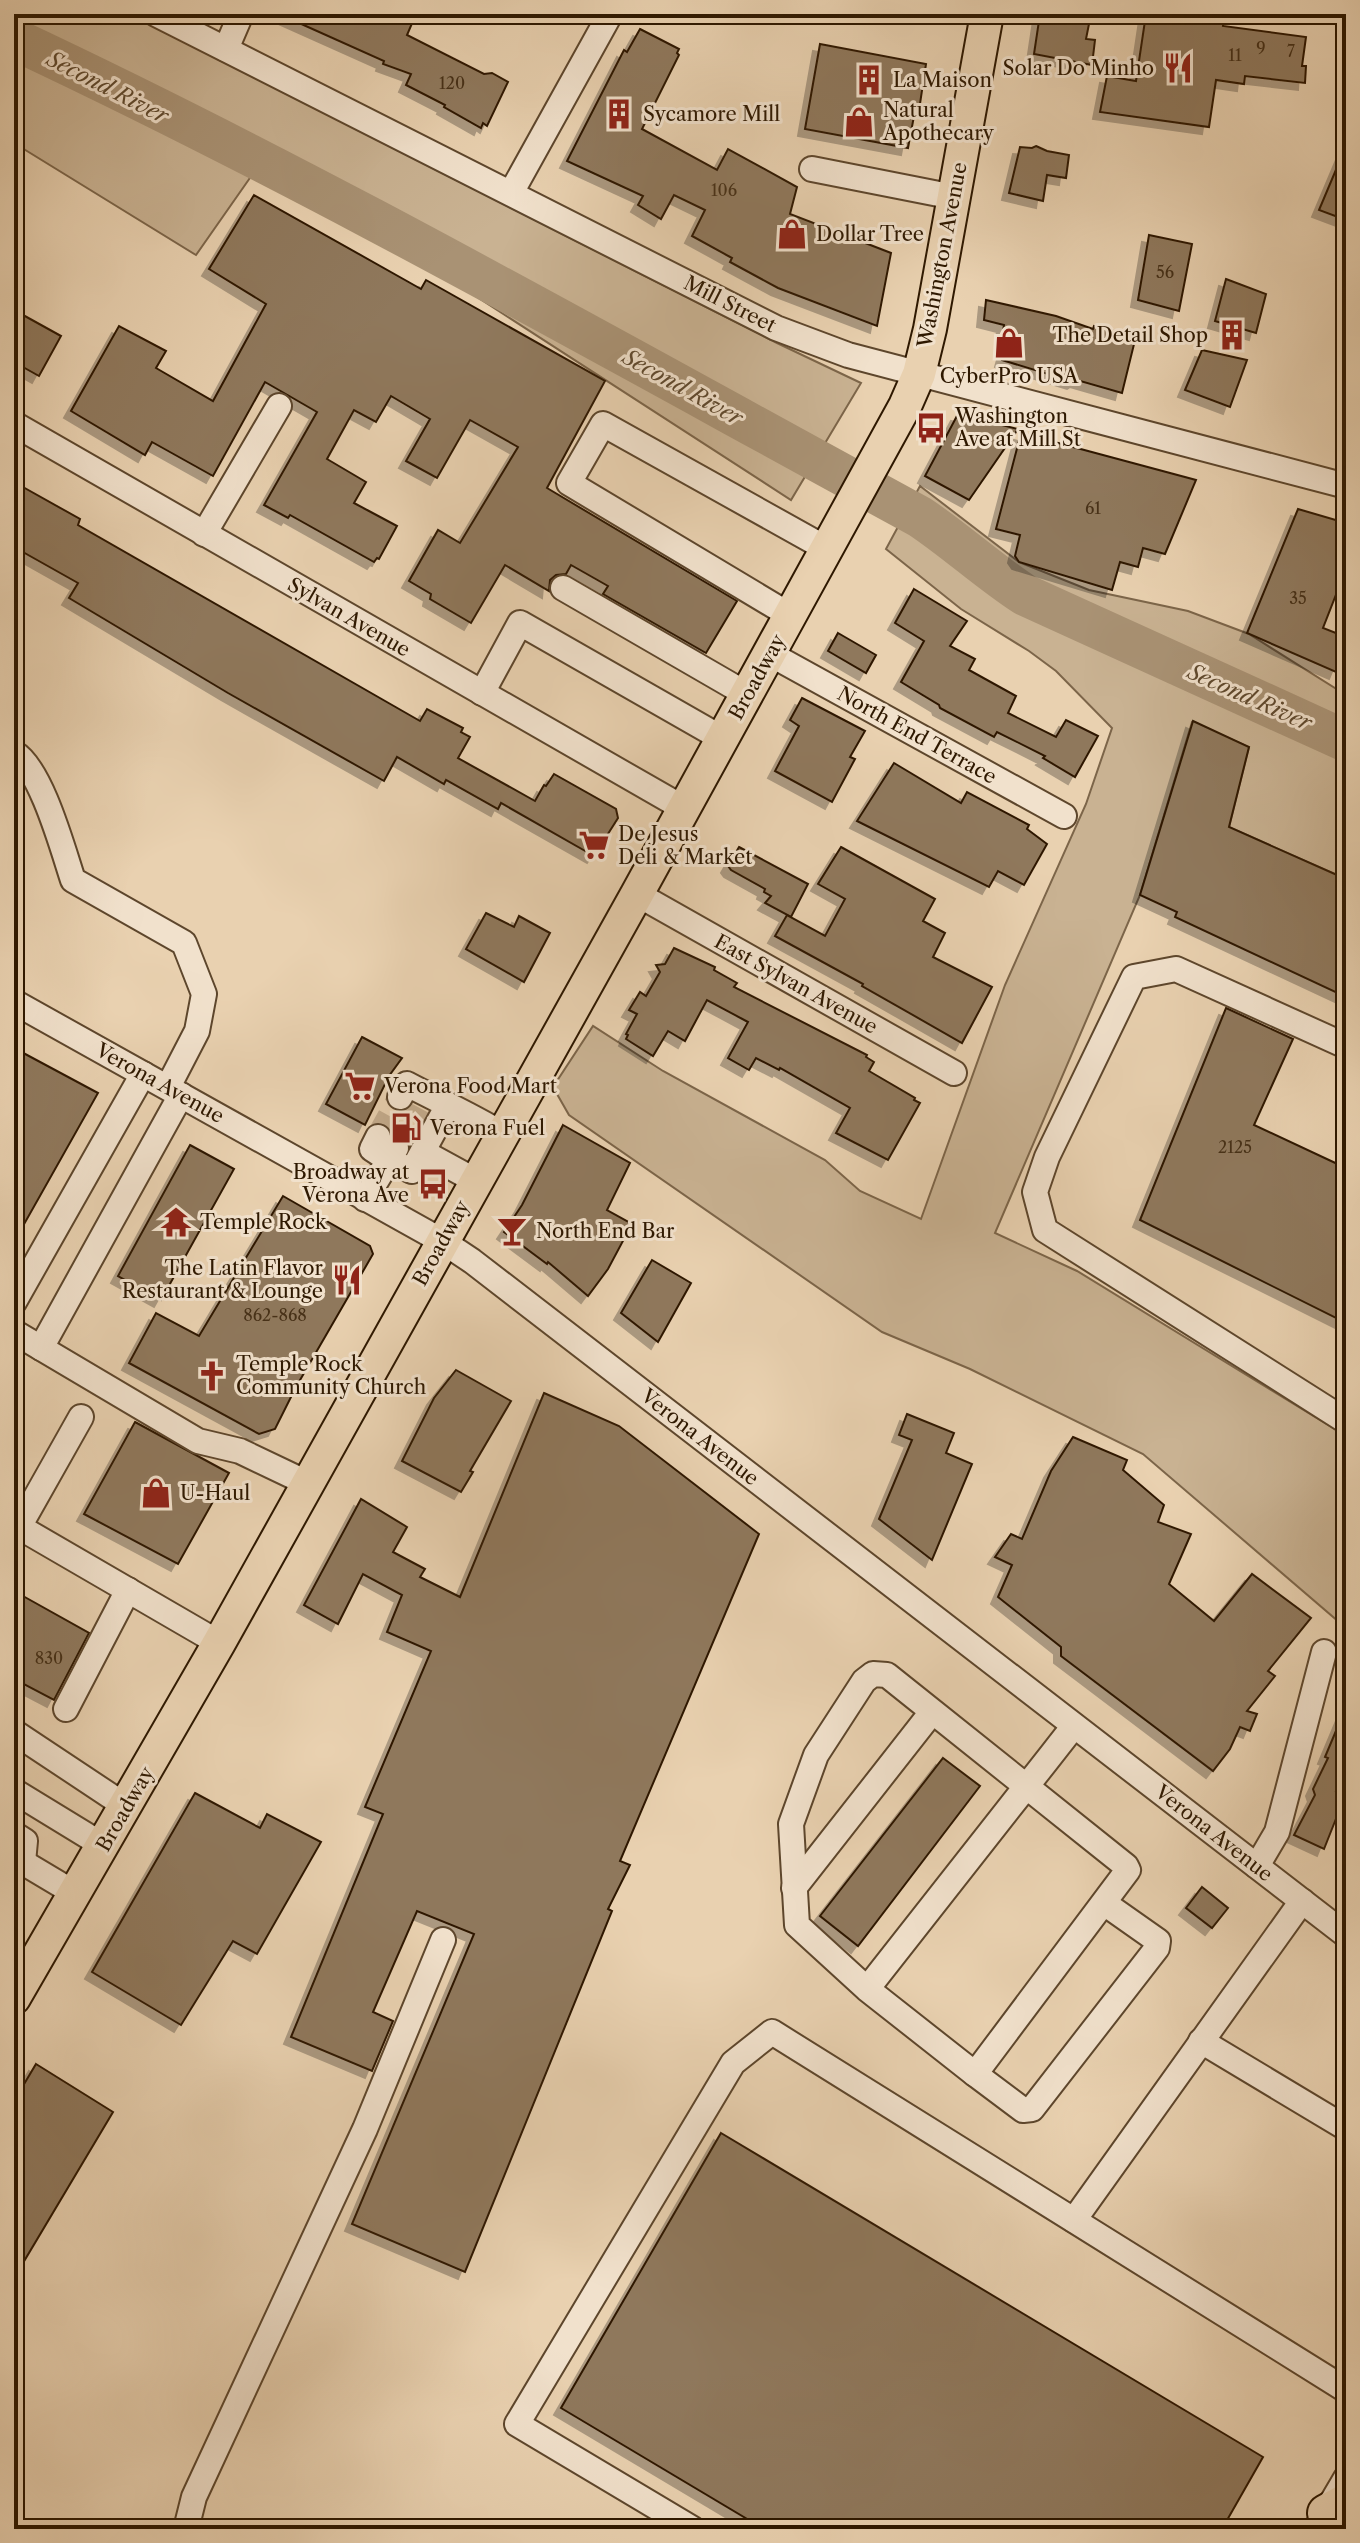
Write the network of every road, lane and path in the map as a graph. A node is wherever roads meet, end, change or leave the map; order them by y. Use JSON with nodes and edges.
{"nodes":[{"id":1,"x":156,"y":14,"type":"edge"},
{"id":2,"x":241,"y":14,"type":"edge"},
{"id":3,"x":987,"y":14,"type":"edge"},
{"id":4,"x":608,"y":18,"type":"dead end"},
{"id":5,"x":226,"y":49,"type":"junction"},
{"id":6,"x":812,"y":169,"type":"dead end"},
{"id":7,"x":511,"y":193,"type":"junction"},
{"id":8,"x":954,"y":197,"type":"junction"},
{"id":9,"x":919,"y":374,"type":"junction"},
{"id":10,"x":279,"y":406,"type":"dead end"},
{"id":11,"x":14,"y":424,"type":"edge"},
{"id":12,"x":862,"y":485,"type":"joint"},
{"id":13,"x":1346,"y":486,"type":"edge"},
{"id":14,"x":204,"y":534,"type":"junction"},
{"id":15,"x":832,"y":540,"type":"junction"},
{"id":16,"x":563,"y":588,"type":"dead end"},
{"id":17,"x":791,"y":616,"type":"junction"},
{"id":18,"x":770,"y":654,"type":"junction"},
{"id":19,"x":482,"y":693,"type":"junction"},
{"id":20,"x":748,"y":695,"type":"junction"},
{"id":21,"x":723,"y":739,"type":"junction"},
{"id":22,"x":14,"y":753,"type":"edge"},
{"id":23,"x":685,"y":809,"type":"junction"},
{"id":24,"x":1064,"y":816,"type":"dead end"},
{"id":25,"x":637,"y":894,"type":"junction"},
{"id":26,"x":14,"y":1002,"type":"edge"},
{"id":27,"x":1346,"y":1046,"type":"edge"},
{"id":28,"x":954,"y":1073,"type":"dead end"},
{"id":29,"x":143,"y":1074,"type":"junction"},
{"id":30,"x":174,"y":1091,"type":"junction"},
{"id":31,"x":415,"y":1099,"type":"dead end"},
{"id":32,"x":448,"y":1105,"type":"junction"},
{"id":33,"x":502,"y":1134,"type":"junction"},
{"id":34,"x":423,"y":1152,"type":"junction"},
{"id":35,"x":476,"y":1181,"type":"junction"},
{"id":36,"x":365,"y":1199,"type":"junction"},
{"id":37,"x":442,"y":1241,"type":"junction"},
{"id":38,"x":14,"y":1302,"type":"edge"},
{"id":39,"x":14,"y":1332,"type":"edge"},
{"id":40,"x":41,"y":1348,"type":"junction"},
{"id":41,"x":81,"y":1417,"type":"dead end"},
{"id":42,"x":1346,"y":1421,"type":"edge"},
{"id":43,"x":307,"y":1483,"type":"junction"},
{"id":44,"x":17,"y":1525,"type":"edge"},
{"id":45,"x":128,"y":1590,"type":"junction"},
{"id":46,"x":219,"y":1643,"type":"junction"},
{"id":47,"x":1324,"y":1652,"type":"dead end"},
{"id":48,"x":66,"y":1709,"type":"dead end"},
{"id":49,"x":932,"y":1712,"type":"junction"},
{"id":50,"x":1074,"y":1726,"type":"junction"},
{"id":51,"x":14,"y":1732,"type":"edge"},
{"id":52,"x":1025,"y":1788,"type":"junction"},
{"id":53,"x":14,"y":1791,"type":"edge"},
{"id":54,"x":127,"y":1807,"type":"junction"},
{"id":55,"x":14,"y":1834,"type":"edge"},
{"id":56,"x":104,"y":1846,"type":"junction"},
{"id":57,"x":17,"y":1862,"type":"edge"},
{"id":58,"x":1257,"y":1866,"type":"junction"},
{"id":59,"x":794,"y":1888,"type":"junction"},
{"id":60,"x":76,"y":1894,"type":"junction"},
{"id":61,"x":1302,"y":1901,"type":"junction"},
{"id":62,"x":1104,"y":1903,"type":"junction"},
{"id":63,"x":1346,"y":1935,"type":"edge"},
{"id":64,"x":443,"y":1940,"type":"dead end"},
{"id":65,"x":867,"y":1989,"type":"junction"},
{"id":66,"x":14,"y":1998,"type":"edge"},
{"id":67,"x":1201,"y":2041,"type":"junction"},
{"id":68,"x":975,"y":2074,"type":"junction"},
{"id":69,"x":1346,"y":2128,"type":"edge"},
{"id":70,"x":1074,"y":2220,"type":"junction"},
{"id":71,"x":1346,"y":2390,"type":"edge"},
{"id":72,"x":1346,"y":2478,"type":"edge"},
{"id":73,"x":1329,"y":2515,"type":"edge"},
{"id":74,"x":186,"y":2529,"type":"edge"},
{"id":75,"x":693,"y":2529,"type":"edge"}],
"edges":[{"from":1,"to":5,"type":"street","name":"Mill Street"},
{"from":2,"to":5,"type":"street"},
{"from":3,"to":8,"type":"main road","name":"Washington Avenue"},
{"from":4,"to":7,"type":"street"},
{"from":5,"to":7,"type":"street","name":"Mill Street"},
{"from":6,"to":8,"type":"street"},
{"from":7,"to":9,"type":"street","name":"Mill Street"},
{"from":8,"to":9,"type":"main road","name":"Washington Avenue"},
{"from":9,"to":12,"type":"main road","name":"Washington Avenue"},
{"from":9,"to":13,"type":"street","name":"Mill Street"},
{"from":10,"to":14,"type":"street"},
{"from":11,"to":14,"type":"street","name":"Sylvan Avenue"},
{"from":12,"to":15,"type":"main road","name":"Broadway"},
{"from":14,"to":19,"type":"street","name":"Sylvan Avenue"},
{"from":15,"to":17,"type":"main road","name":"Broadway"},
{"from":15,"to":17,"type":"street"},
{"from":16,"to":20,"type":"street"},
{"from":17,"to":18,"type":"main road","name":"Broadway"},
{"from":18,"to":20,"type":"main road","name":"Broadway"},
{"from":18,"to":24,"type":"street","name":"North End Terrace"},
{"from":19,"to":21,"type":"street"},
{"from":19,"to":23,"type":"street","name":"Sylvan Avenue"},
{"from":20,"to":21,"type":"main road","name":"Broadway"},
{"from":21,"to":23,"type":"main road","name":"Broadway"},
{"from":22,"to":30,"type":"street"},
{"from":23,"to":25,"type":"main road","name":"Broadway"},
{"from":25,"to":28,"type":"street","name":"East Sylvan Avenue"},
{"from":25,"to":33,"type":"main road","name":"Broadway"},
{"from":26,"to":29,"type":"street","name":"Verona Avenue"},
{"from":27,"to":42,"type":"street"},
{"from":29,"to":30,"type":"street","name":"Verona Avenue"},
{"from":29,"to":38,"type":"street"},
{"from":30,"to":36,"type":"street","name":"Verona Avenue"},
{"from":30,"to":40,"type":"street"},
{"from":31,"to":32,"type":"street"},
{"from":32,"to":33,"type":"street"},
{"from":32,"to":34,"type":"street"},
{"from":33,"to":35,"type":"main road","name":"Broadway"},
{"from":34,"to":35,"type":"street"},
{"from":34,"to":36,"type":"street"},
{"from":35,"to":37,"type":"main road","name":"Broadway"},
{"from":36,"to":37,"type":"street","name":"Verona Avenue"},
{"from":37,"to":43,"type":"main road","name":"Broadway"},
{"from":37,"to":50,"type":"street","name":"Verona Avenue"},
{"from":39,"to":40,"type":"street"},
{"from":40,"to":43,"type":"street"},
{"from":41,"to":44,"type":"street"},
{"from":43,"to":46,"type":"main road","name":"Broadway"},
{"from":44,"to":45,"type":"street"},
{"from":45,"to":46,"type":"street"},
{"from":45,"to":48,"type":"street"},
{"from":46,"to":54,"type":"main road","name":"Broadway"},
{"from":47,"to":58,"type":"street"},
{"from":49,"to":52,"type":"street"},
{"from":49,"to":59,"type":"street"},
{"from":49,"to":59,"type":"street"},
{"from":50,"to":52,"type":"street"},
{"from":50,"to":58,"type":"street","name":"Verona Avenue"},
{"from":51,"to":54,"type":"street"},
{"from":52,"to":62,"type":"street"},
{"from":52,"to":65,"type":"street"},
{"from":53,"to":56,"type":"street"},
{"from":54,"to":56,"type":"main road","name":"Broadway"},
{"from":55,"to":57,"type":"street"},
{"from":56,"to":60,"type":"main road","name":"Broadway"},
{"from":57,"to":60,"type":"street"},
{"from":58,"to":61,"type":"street","name":"Verona Avenue"},
{"from":59,"to":65,"type":"street"},
{"from":60,"to":66,"type":"main road","name":"Broadway"},
{"from":61,"to":63,"type":"street","name":"Verona Avenue"},
{"from":61,"to":67,"type":"street"},
{"from":62,"to":68,"type":"street"},
{"from":62,"to":68,"type":"street"},
{"from":64,"to":74,"type":"street"},
{"from":65,"to":68,"type":"street"},
{"from":67,"to":69,"type":"street"},
{"from":67,"to":70,"type":"street"},
{"from":70,"to":71,"type":"street"},
{"from":70,"to":75,"type":"street"},
{"from":72,"to":73,"type":"street"}]}
